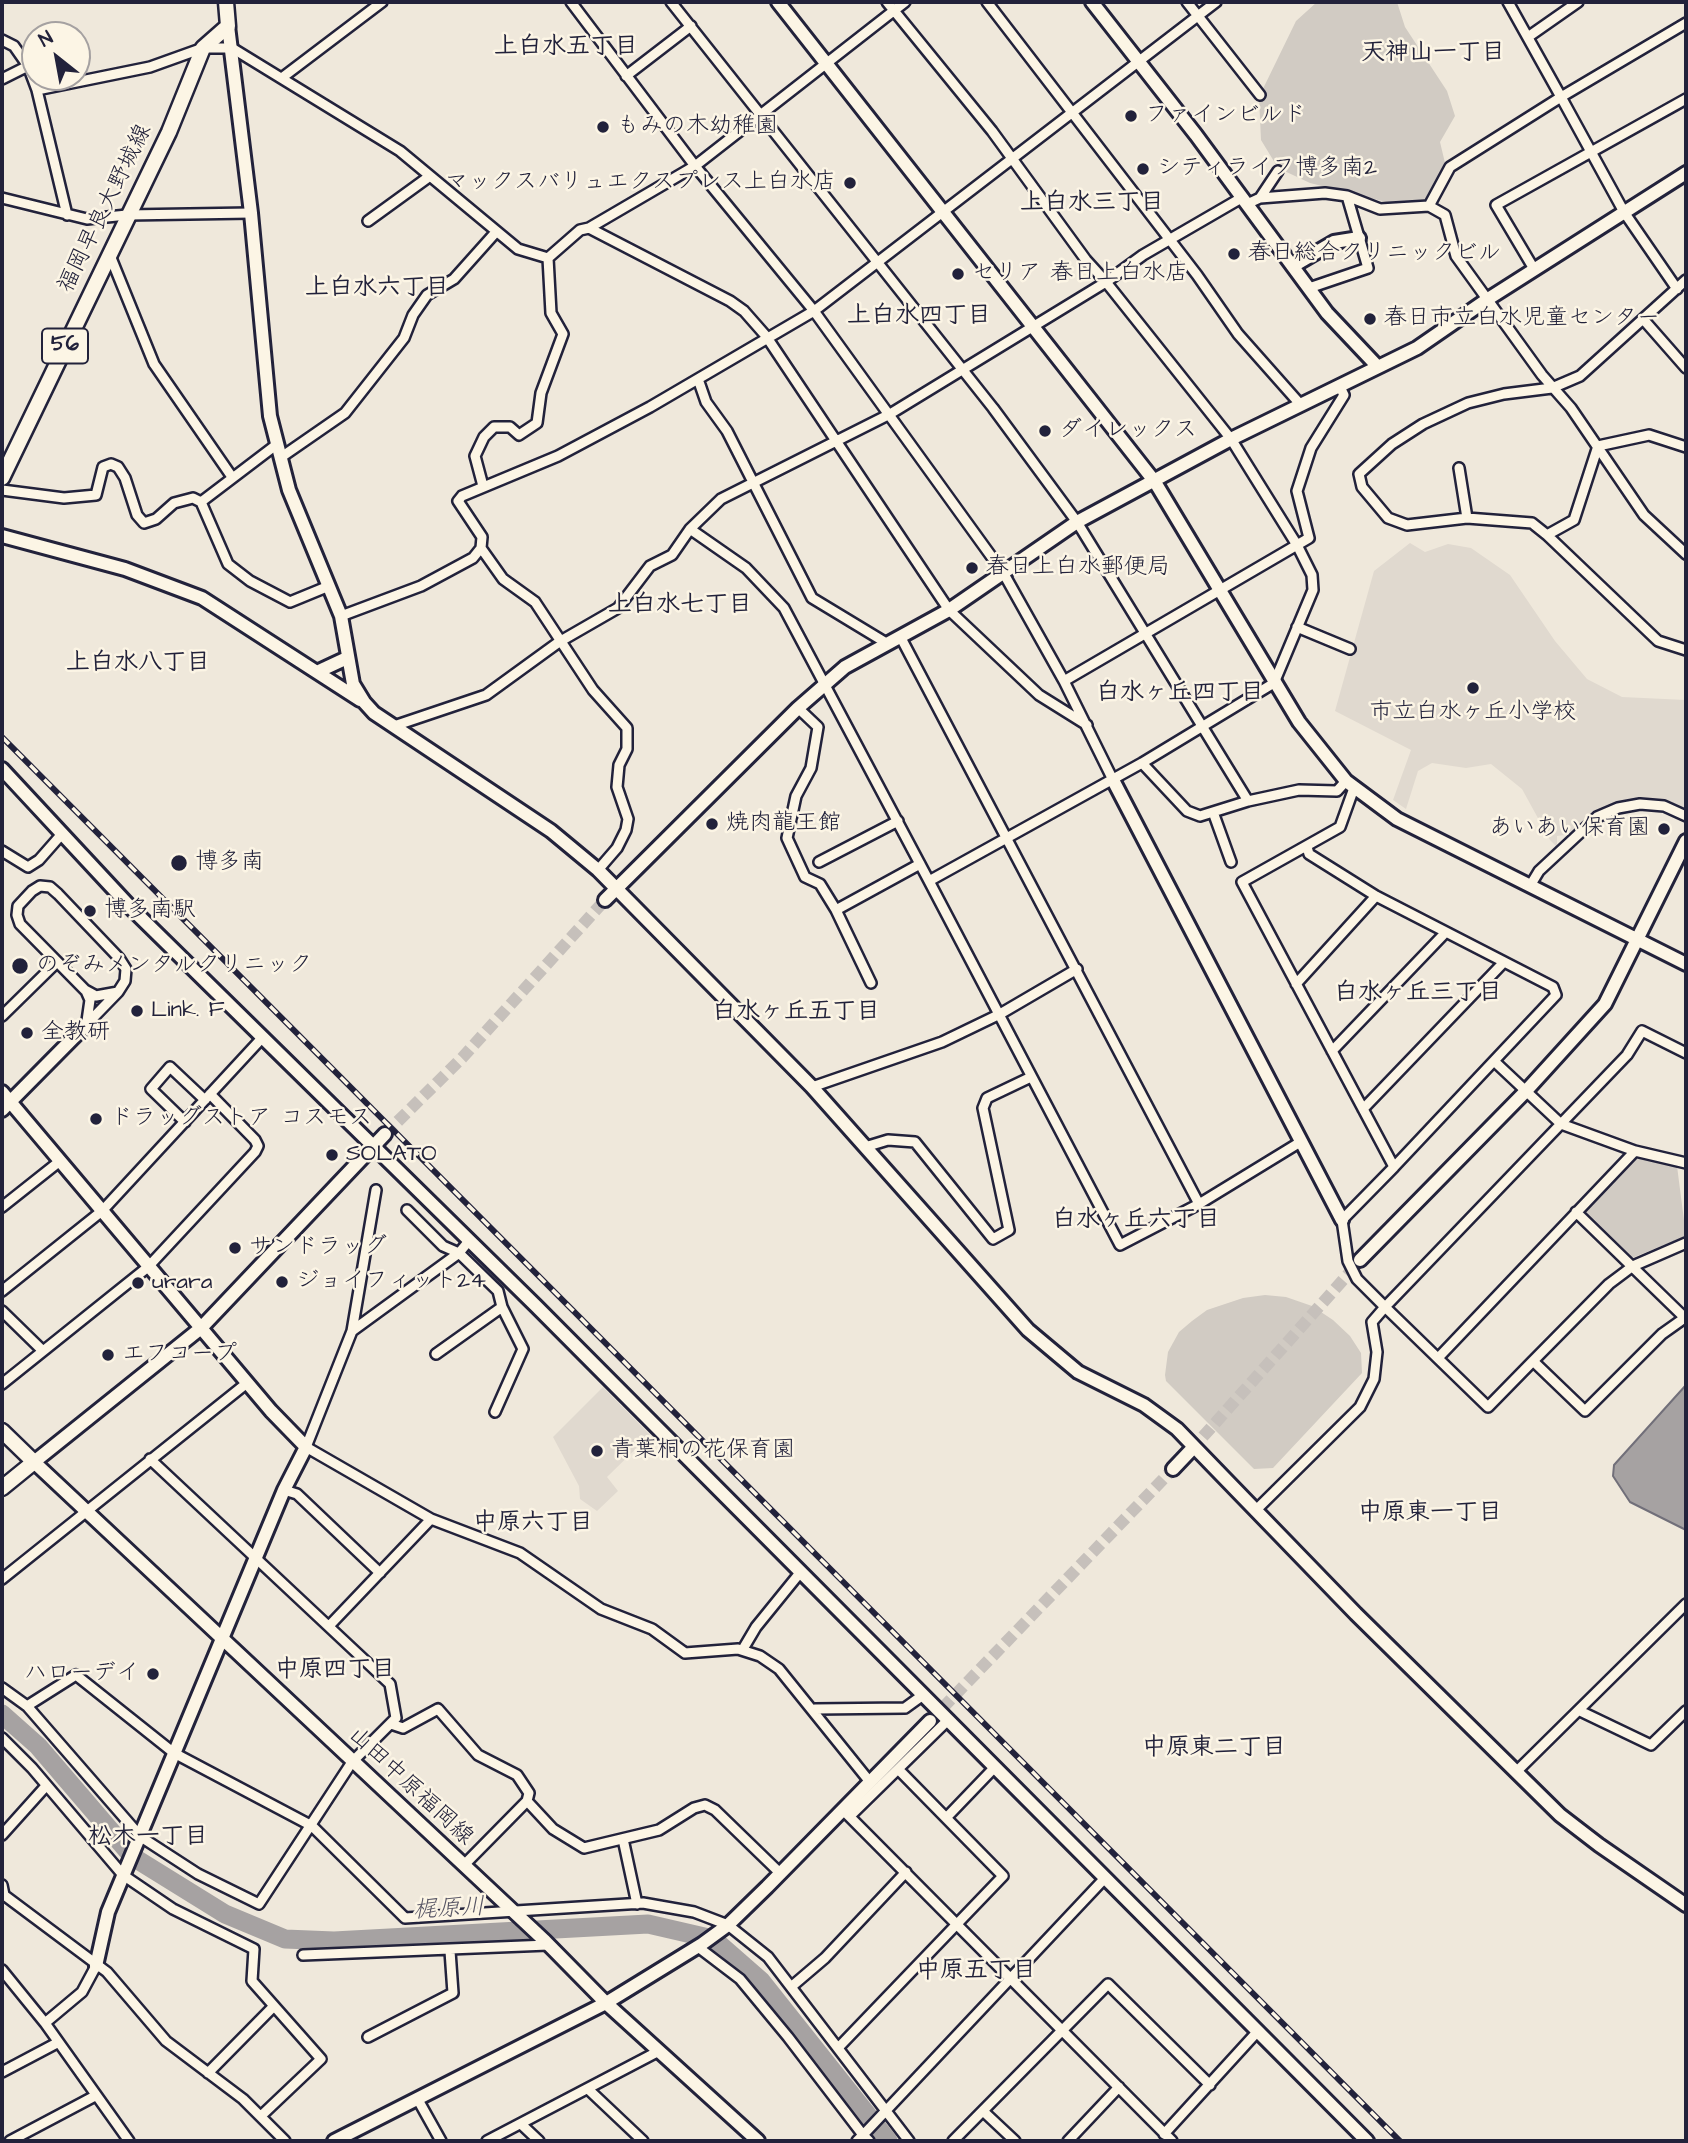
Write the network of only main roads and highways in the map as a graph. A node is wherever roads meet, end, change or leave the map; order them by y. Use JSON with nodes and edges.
{"nodes":[{"id":1,"x":226,"y":2,"type":"edge"},
{"id":2,"x":2,"y":478,"type":"edge"},
{"id":3,"x":2,"y":1431,"type":"edge"},
{"id":4,"x":2,"y":1488,"type":"edge"}],
"edges":[{"from":1,"to":2,"type":"main road","name":"福岡早良大野城線","number":"56"},
{"from":3,"to":4,"type":"main road"}]}
